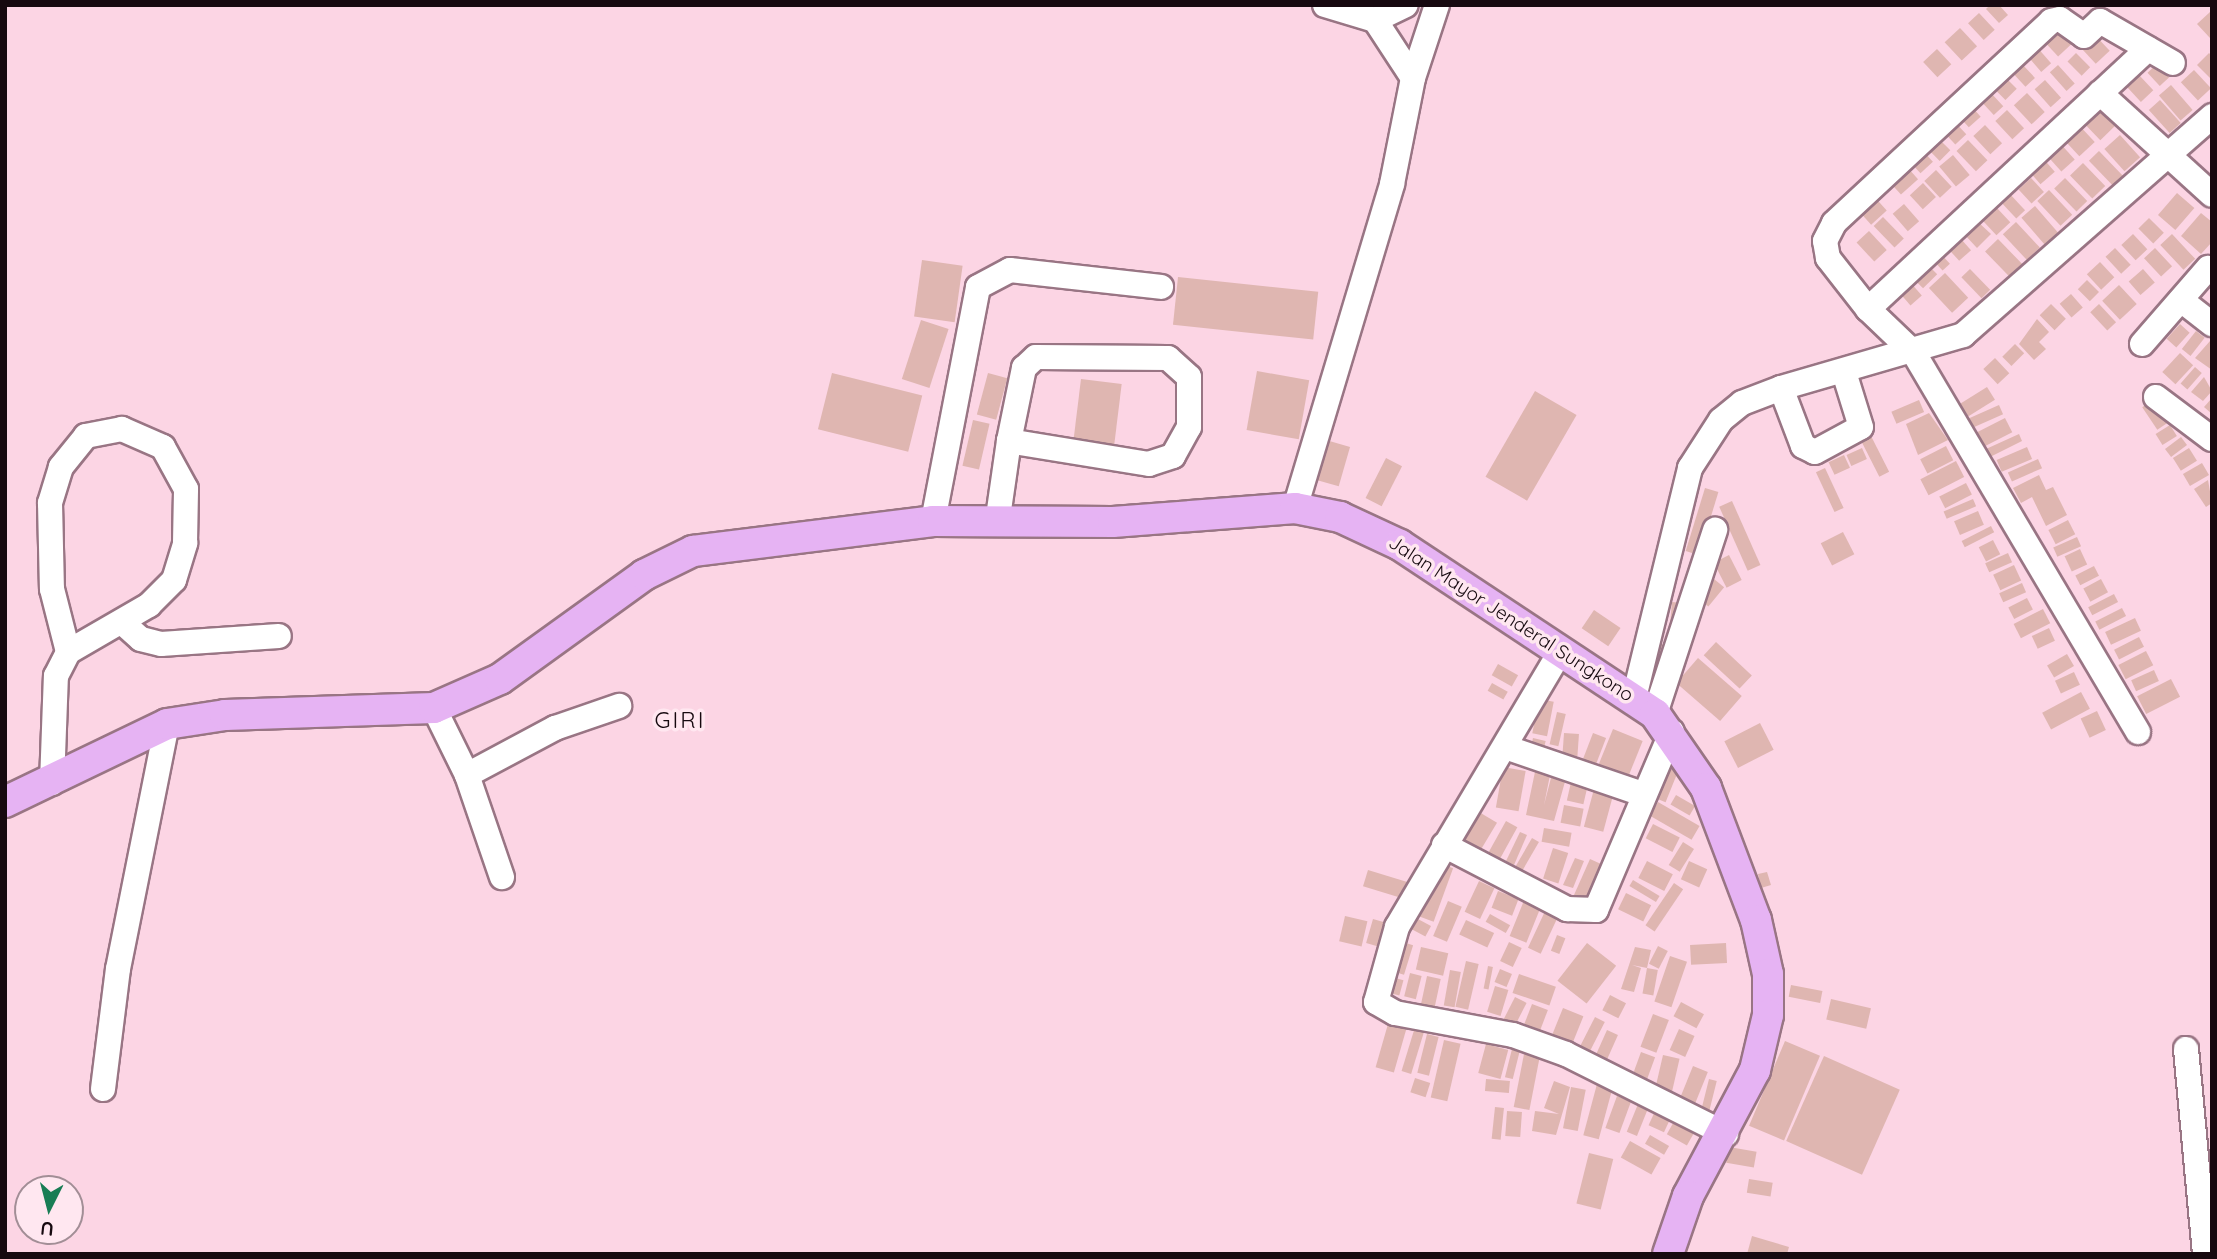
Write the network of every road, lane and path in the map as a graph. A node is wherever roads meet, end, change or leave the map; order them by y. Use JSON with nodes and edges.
{"nodes":[{"id":1,"x":1325,"y":5,"type":"edge"},
{"id":2,"x":1406,"y":5,"type":"edge"},
{"id":3,"x":1437,"y":5,"type":"edge"},
{"id":4,"x":2106,"y":13,"type":"edge"},
{"id":5,"x":1375,"y":20,"type":"junction"},
{"id":6,"x":2148,"y":49,"type":"junction"},
{"id":7,"x":2173,"y":63,"type":"dead end"},
{"id":8,"x":1413,"y":78,"type":"junction"},
{"id":9,"x":2100,"y":93,"type":"junction"},
{"id":10,"x":2212,"y":116,"type":"edge"},
{"id":11,"x":2167,"y":159,"type":"junction"},
{"id":12,"x":2212,"y":195,"type":"edge"},
{"id":13,"x":2208,"y":268,"type":"dead end"},
{"id":14,"x":1161,"y":287,"type":"dead end"},
{"id":15,"x":2181,"y":300,"type":"junction"},
{"id":16,"x":1868,"y":309,"type":"junction"},
{"id":17,"x":2212,"y":324,"type":"edge"},
{"id":18,"x":2142,"y":344,"type":"dead end"},
{"id":19,"x":1914,"y":353,"type":"junction"},
{"id":20,"x":1844,"y":372,"type":"junction"},
{"id":21,"x":1781,"y":388,"type":"junction"},
{"id":22,"x":2156,"y":397,"type":"dead end"},
{"id":23,"x":2207,"y":437,"type":"edge"},
{"id":24,"x":1009,"y":441,"type":"junction"},
{"id":25,"x":1294,"y":508,"type":"junction"},
{"id":26,"x":933,"y":521,"type":"junction"},
{"id":27,"x":996,"y":524,"type":"junction"},
{"id":28,"x":1715,"y":530,"type":"dead end"},
{"id":29,"x":123,"y":623,"type":"junction"},
{"id":30,"x":279,"y":636,"type":"dead end"},
{"id":31,"x":68,"y":652,"type":"junction"},
{"id":32,"x":1559,"y":654,"type":"junction"},
{"id":33,"x":619,"y":706,"type":"dead end"},
{"id":34,"x":434,"y":708,"type":"junction"},
{"id":35,"x":1654,"y":714,"type":"junction"},
{"id":36,"x":167,"y":724,"type":"junction"},
{"id":37,"x":2138,"y":732,"type":"dead end"},
{"id":38,"x":1505,"y":747,"type":"junction"},
{"id":39,"x":467,"y":775,"type":"junction"},
{"id":40,"x":52,"y":783,"type":"junction"},
{"id":41,"x":1642,"y":794,"type":"junction"},
{"id":42,"x":5,"y":802,"type":"edge"},
{"id":43,"x":1444,"y":845,"type":"junction"},
{"id":44,"x":502,"y":877,"type":"dead end"},
{"id":45,"x":2186,"y":1049,"type":"dead end"},
{"id":46,"x":103,"y":1089,"type":"dead end"},
{"id":47,"x":1726,"y":1134,"type":"junction"},
{"id":48,"x":1668,"y":1254,"type":"edge"},
{"id":49,"x":2205,"y":1254,"type":"edge"}],
"edges":[{"from":1,"to":5,"type":"street"},
{"from":2,"to":5,"type":"street"},
{"from":3,"to":8,"type":"street"},
{"from":4,"to":6,"type":"street"},
{"from":4,"to":16,"type":"street"},
{"from":5,"to":8,"type":"street"},
{"from":6,"to":7,"type":"street"},
{"from":6,"to":9,"type":"street"},
{"from":8,"to":25,"type":"street"},
{"from":9,"to":11,"type":"street"},
{"from":9,"to":16,"type":"street"},
{"from":10,"to":11,"type":"street"},
{"from":11,"to":12,"type":"street"},
{"from":11,"to":19,"type":"street"},
{"from":13,"to":15,"type":"street"},
{"from":14,"to":26,"type":"street"},
{"from":15,"to":17,"type":"street"},
{"from":15,"to":18,"type":"street"},
{"from":16,"to":19,"type":"street"},
{"from":19,"to":20,"type":"street"},
{"from":19,"to":37,"type":"street"},
{"from":20,"to":21,"type":"street"},
{"from":20,"to":21,"type":"street"},
{"from":21,"to":35,"type":"street"},
{"from":22,"to":23,"type":"street"},
{"from":24,"to":24,"type":"street"},
{"from":24,"to":27,"type":"street"},
{"from":25,"to":27,"type":"main road","name":"Jalan Mayor Jenderal Sungkono"},
{"from":25,"to":32,"type":"main road","name":"Jalan Mayor Jenderal Sungkono"},
{"from":26,"to":27,"type":"main road","name":"Jalan Mayor Jenderal Sungkono"},
{"from":26,"to":34,"type":"main road","name":"Jalan Mayor Jenderal Sungkono"},
{"from":28,"to":35,"type":"street"},
{"from":29,"to":30,"type":"street"},
{"from":29,"to":31,"type":"street"},
{"from":29,"to":31,"type":"street"},
{"from":31,"to":40,"type":"street"},
{"from":32,"to":35,"type":"main road","name":"Jalan Mayor Jenderal Sungkono"},
{"from":32,"to":38,"type":"street"},
{"from":33,"to":39,"type":"street"},
{"from":34,"to":36,"type":"main road","name":"Jalan Mayor Jenderal Sungkono"},
{"from":34,"to":39,"type":"street"},
{"from":35,"to":41,"type":"street"},
{"from":35,"to":47,"type":"main road"},
{"from":36,"to":40,"type":"main road","name":"Jalan Mayor Jenderal Sungkono"},
{"from":36,"to":46,"type":"street"},
{"from":38,"to":41,"type":"street"},
{"from":38,"to":43,"type":"street"},
{"from":39,"to":44,"type":"street"},
{"from":40,"to":42,"type":"main road","name":"Jalan Mayor Jenderal Sungkono"},
{"from":41,"to":43,"type":"street"},
{"from":43,"to":47,"type":"street"},
{"from":45,"to":49,"type":"street"},
{"from":47,"to":48,"type":"main road"}]}
